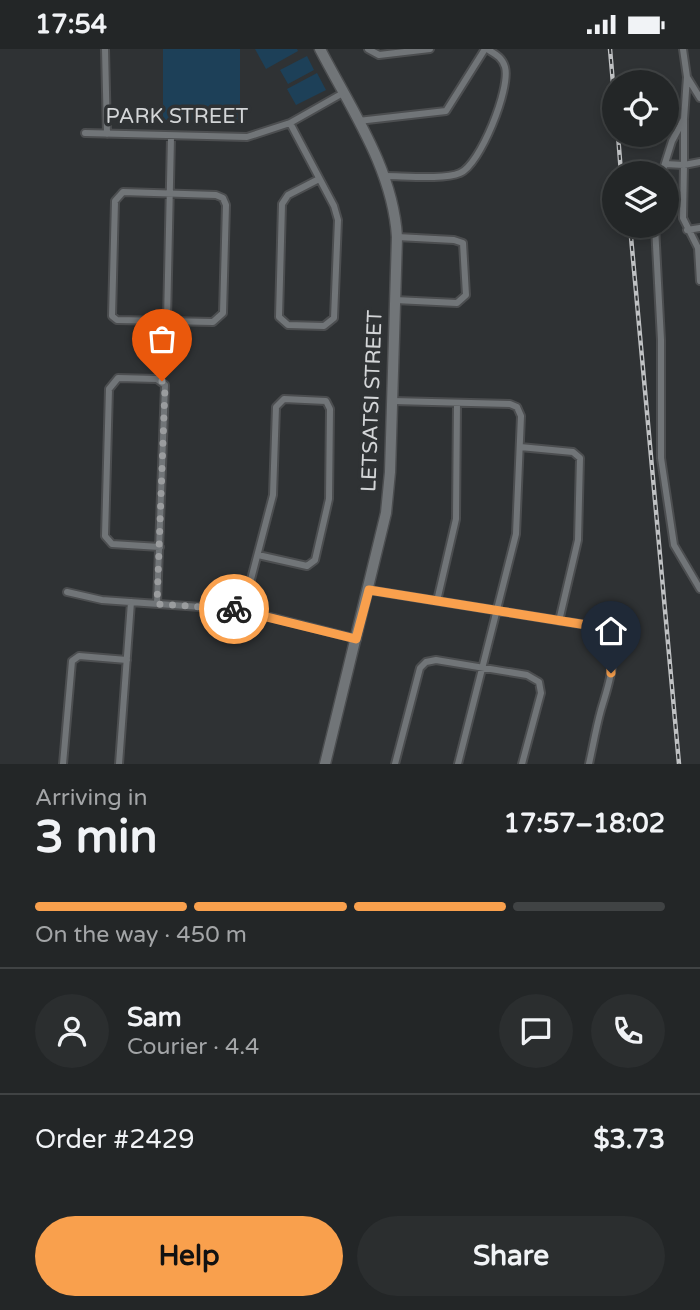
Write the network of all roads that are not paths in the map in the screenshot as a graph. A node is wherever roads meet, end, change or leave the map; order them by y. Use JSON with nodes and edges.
{"nodes":[{"id":1,"x":105,"y":49,"type":"edge"},
{"id":2,"x":320,"y":49,"type":"edge"},
{"id":3,"x":368,"y":49,"type":"edge"},
{"id":4,"x":430,"y":49,"type":"edge"},
{"id":5,"x":486,"y":49,"type":"edge"},
{"id":6,"x":683,"y":49,"type":"edge"},
{"id":7,"x":687,"y":76,"type":"junction"},
{"id":8,"x":343,"y":93,"type":"junction"},
{"id":9,"x":700,"y":97,"type":"edge"},
{"id":10,"x":684,"y":118,"type":"junction"},
{"id":11,"x":358,"y":121,"type":"junction"},
{"id":12,"x":290,"y":123,"type":"junction"},
{"id":13,"x":85,"y":133,"type":"dead end"},
{"id":14,"x":107,"y":134,"type":"junction"},
{"id":15,"x":171,"y":137,"type":"junction"},
{"id":16,"x":666,"y":161,"type":"edge"},
{"id":17,"x":700,"y":162,"type":"edge"},
{"id":18,"x":679,"y":165,"type":"edge"},
{"id":19,"x":684,"y":165,"type":"junction"},
{"id":20,"x":385,"y":176,"type":"junction"},
{"id":21,"x":319,"y":179,"type":"junction"},
{"id":22,"x":170,"y":193,"type":"junction"},
{"id":23,"x":700,"y":228,"type":"edge"},
{"id":24,"x":687,"y":230,"type":"junction"},
{"id":25,"x":397,"y":237,"type":"junction"},
{"id":26,"x":656,"y":238,"type":"edge"},
{"id":27,"x":700,"y":281,"type":"edge"},
{"id":28,"x":395,"y":300,"type":"junction"},
{"id":29,"x":167,"y":321,"type":"junction"},
{"id":30,"x":393,"y":401,"type":"junction"},
{"id":31,"x":457,"y":403,"type":"junction"},
{"id":32,"x":520,"y":447,"type":"junction"},
{"id":33,"x":160,"y":547,"type":"junction"},
{"id":34,"x":258,"y":555,"type":"junction"},
{"id":35,"x":700,"y":589,"type":"edge"},
{"id":36,"x":369,"y":590,"type":"junction"},
{"id":37,"x":67,"y":591,"type":"dead end"},
{"id":38,"x":437,"y":601,"type":"junction"},
{"id":39,"x":131,"y":602,"type":"junction"},
{"id":40,"x":157,"y":604,"type":"junction"},
{"id":41,"x":243,"y":610,"type":"junction"},
{"id":42,"x":498,"y":612,"type":"junction"},
{"id":43,"x":559,"y":621,"type":"junction"},
{"id":44,"x":356,"y":639,"type":"junction"},
{"id":45,"x":127,"y":660,"type":"junction"},
{"id":46,"x":482,"y":667,"type":"junction"},
{"id":47,"x":63,"y":764,"type":"edge"},
{"id":48,"x":119,"y":764,"type":"edge"},
{"id":49,"x":325,"y":764,"type":"edge"},
{"id":50,"x":395,"y":764,"type":"edge"},
{"id":51,"x":458,"y":764,"type":"edge"},
{"id":52,"x":522,"y":764,"type":"edge"},
{"id":53,"x":589,"y":764,"type":"edge"}],
"edges":[{"from":1,"to":14,"type":"street"},
{"from":2,"to":8,"type":"street","name":"LETSATSI STREET"},
{"from":3,"to":4,"type":"street"},
{"from":5,"to":11,"type":"street"},
{"from":5,"to":20,"type":"street"},
{"from":6,"to":7,"type":"street"},
{"from":7,"to":9,"type":"street"},
{"from":7,"to":10,"type":"street"},
{"from":8,"to":11,"type":"street","name":"LETSATSI STREET"},
{"from":8,"to":12,"type":"street","name":"PARK STREET"},
{"from":10,"to":16,"type":"street"},
{"from":10,"to":19,"type":"street"},
{"from":11,"to":20,"type":"street","name":"LETSATSI STREET"},
{"from":12,"to":15,"type":"street","name":"PARK STREET"},
{"from":12,"to":21,"type":"street"},
{"from":13,"to":14,"type":"street","name":"PARK STREET"},
{"from":14,"to":15,"type":"street","name":"PARK STREET"},
{"from":15,"to":22,"type":"street"},
{"from":17,"to":19,"type":"street"},
{"from":18,"to":19,"type":"street"},
{"from":19,"to":24,"type":"street"},
{"from":20,"to":25,"type":"street","name":"LETSATSI STREET"},
{"from":21,"to":21,"type":"street"},
{"from":22,"to":29,"type":"street"},
{"from":22,"to":29,"type":"street"},
{"from":22,"to":29,"type":"street"},
{"from":23,"to":24,"type":"street"},
{"from":24,"to":27,"type":"street"},
{"from":25,"to":28,"type":"street","name":"LETSATSI STREET"},
{"from":25,"to":28,"type":"street"},
{"from":26,"to":35,"type":"street"},
{"from":28,"to":30,"type":"street","name":"LETSATSI STREET"},
{"from":30,"to":31,"type":"street"},
{"from":30,"to":36,"type":"street","name":"LETSATSI STREET"},
{"from":31,"to":32,"type":"street"},
{"from":31,"to":38,"type":"street"},
{"from":32,"to":42,"type":"street"},
{"from":32,"to":43,"type":"street"},
{"from":33,"to":33,"type":"street"},
{"from":33,"to":40,"type":"street"},
{"from":34,"to":34,"type":"street"},
{"from":34,"to":41,"type":"street"},
{"from":36,"to":38,"type":"street"},
{"from":36,"to":44,"type":"street","name":"LETSATSI STREET"},
{"from":37,"to":39,"type":"street"},
{"from":38,"to":42,"type":"street"},
{"from":39,"to":40,"type":"street"},
{"from":39,"to":45,"type":"street"},
{"from":40,"to":41,"type":"street"},
{"from":41,"to":44,"type":"street"},
{"from":42,"to":43,"type":"street"},
{"from":42,"to":46,"type":"street"},
{"from":43,"to":53,"type":"street"},
{"from":44,"to":49,"type":"street","name":"LETSATSI STREET"},
{"from":45,"to":47,"type":"street"},
{"from":45,"to":48,"type":"street"},
{"from":46,"to":50,"type":"street"},
{"from":46,"to":51,"type":"street"},
{"from":46,"to":52,"type":"street"}]}
